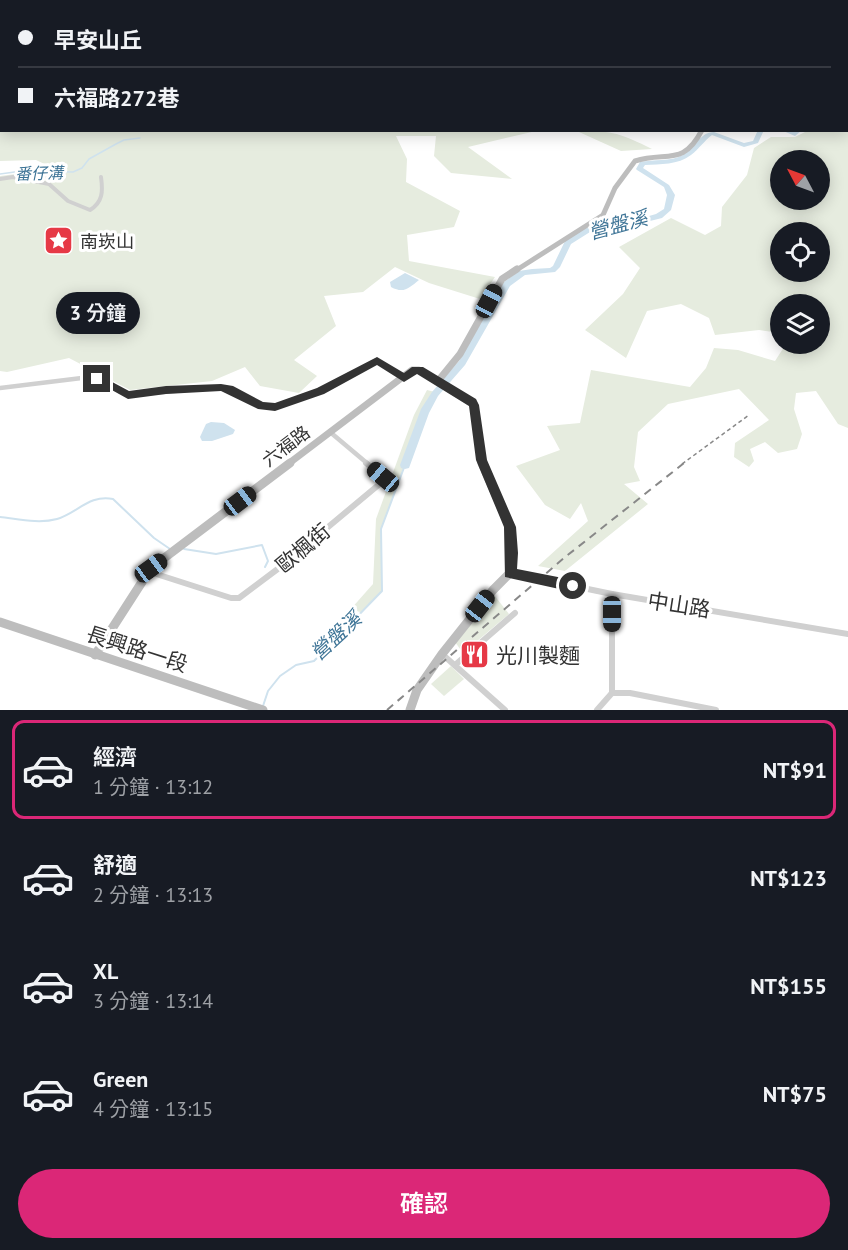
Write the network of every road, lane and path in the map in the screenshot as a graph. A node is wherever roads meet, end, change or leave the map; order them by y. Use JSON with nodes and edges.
{"nodes":[{"id":1,"x":701,"y":132,"type":"edge"},
{"id":2,"x":101,"y":177,"type":"dead end"},
{"id":3,"x":0,"y":179,"type":"edge"},
{"id":4,"x":404,"y":378,"type":"junction"},
{"id":5,"x":438,"y":381,"type":"junction"},
{"id":6,"x":0,"y":388,"type":"edge"},
{"id":7,"x":330,"y":432,"type":"junction"},
{"id":8,"x":148,"y":571,"type":"junction"},
{"id":9,"x":510,"y":573,"type":"junction"},
{"id":10,"x":612,"y":594,"type":"junction"},
{"id":11,"x":515,"y":613,"type":"dead end"},
{"id":12,"x":0,"y":622,"type":"edge"},
{"id":13,"x":848,"y":634,"type":"edge"},
{"id":14,"x":442,"y":654,"type":"junction"},
{"id":15,"x":95,"y":655,"type":"junction"},
{"id":16,"x":455,"y":665,"type":"junction"},
{"id":17,"x":612,"y":693,"type":"junction"},
{"id":18,"x":263,"y":710,"type":"edge"},
{"id":19,"x":410,"y":710,"type":"edge"},
{"id":20,"x":505,"y":710,"type":"edge"},
{"id":21,"x":597,"y":710,"type":"edge"},
{"id":22,"x":716,"y":710,"type":"edge"}],
"edges":[{"from":1,"to":5,"type":"street"},
{"from":2,"to":3,"type":"street"},
{"from":4,"to":5,"type":"street","name":"六福路"},
{"from":4,"to":6,"type":"street"},
{"from":4,"to":7,"type":"street","name":"六福路"},
{"from":5,"to":9,"type":"street"},
{"from":7,"to":8,"type":"street","name":"六福路"},
{"from":7,"to":8,"type":"street","name":"歐楓街"},
{"from":8,"to":15,"type":"street","name":"六福路"},
{"from":9,"to":10,"type":"street","name":"中山路"},
{"from":9,"to":14,"type":"street"},
{"from":10,"to":13,"type":"street","name":"中山路"},
{"from":10,"to":17,"type":"street"},
{"from":11,"to":16,"type":"street"},
{"from":12,"to":15,"type":"street","name":"長興路一段"},
{"from":14,"to":16,"type":"street"},
{"from":14,"to":19,"type":"street"},
{"from":15,"to":18,"type":"street","name":"長興路一段"},
{"from":16,"to":20,"type":"street"},
{"from":17,"to":21,"type":"street"},
{"from":17,"to":22,"type":"street"}]}
